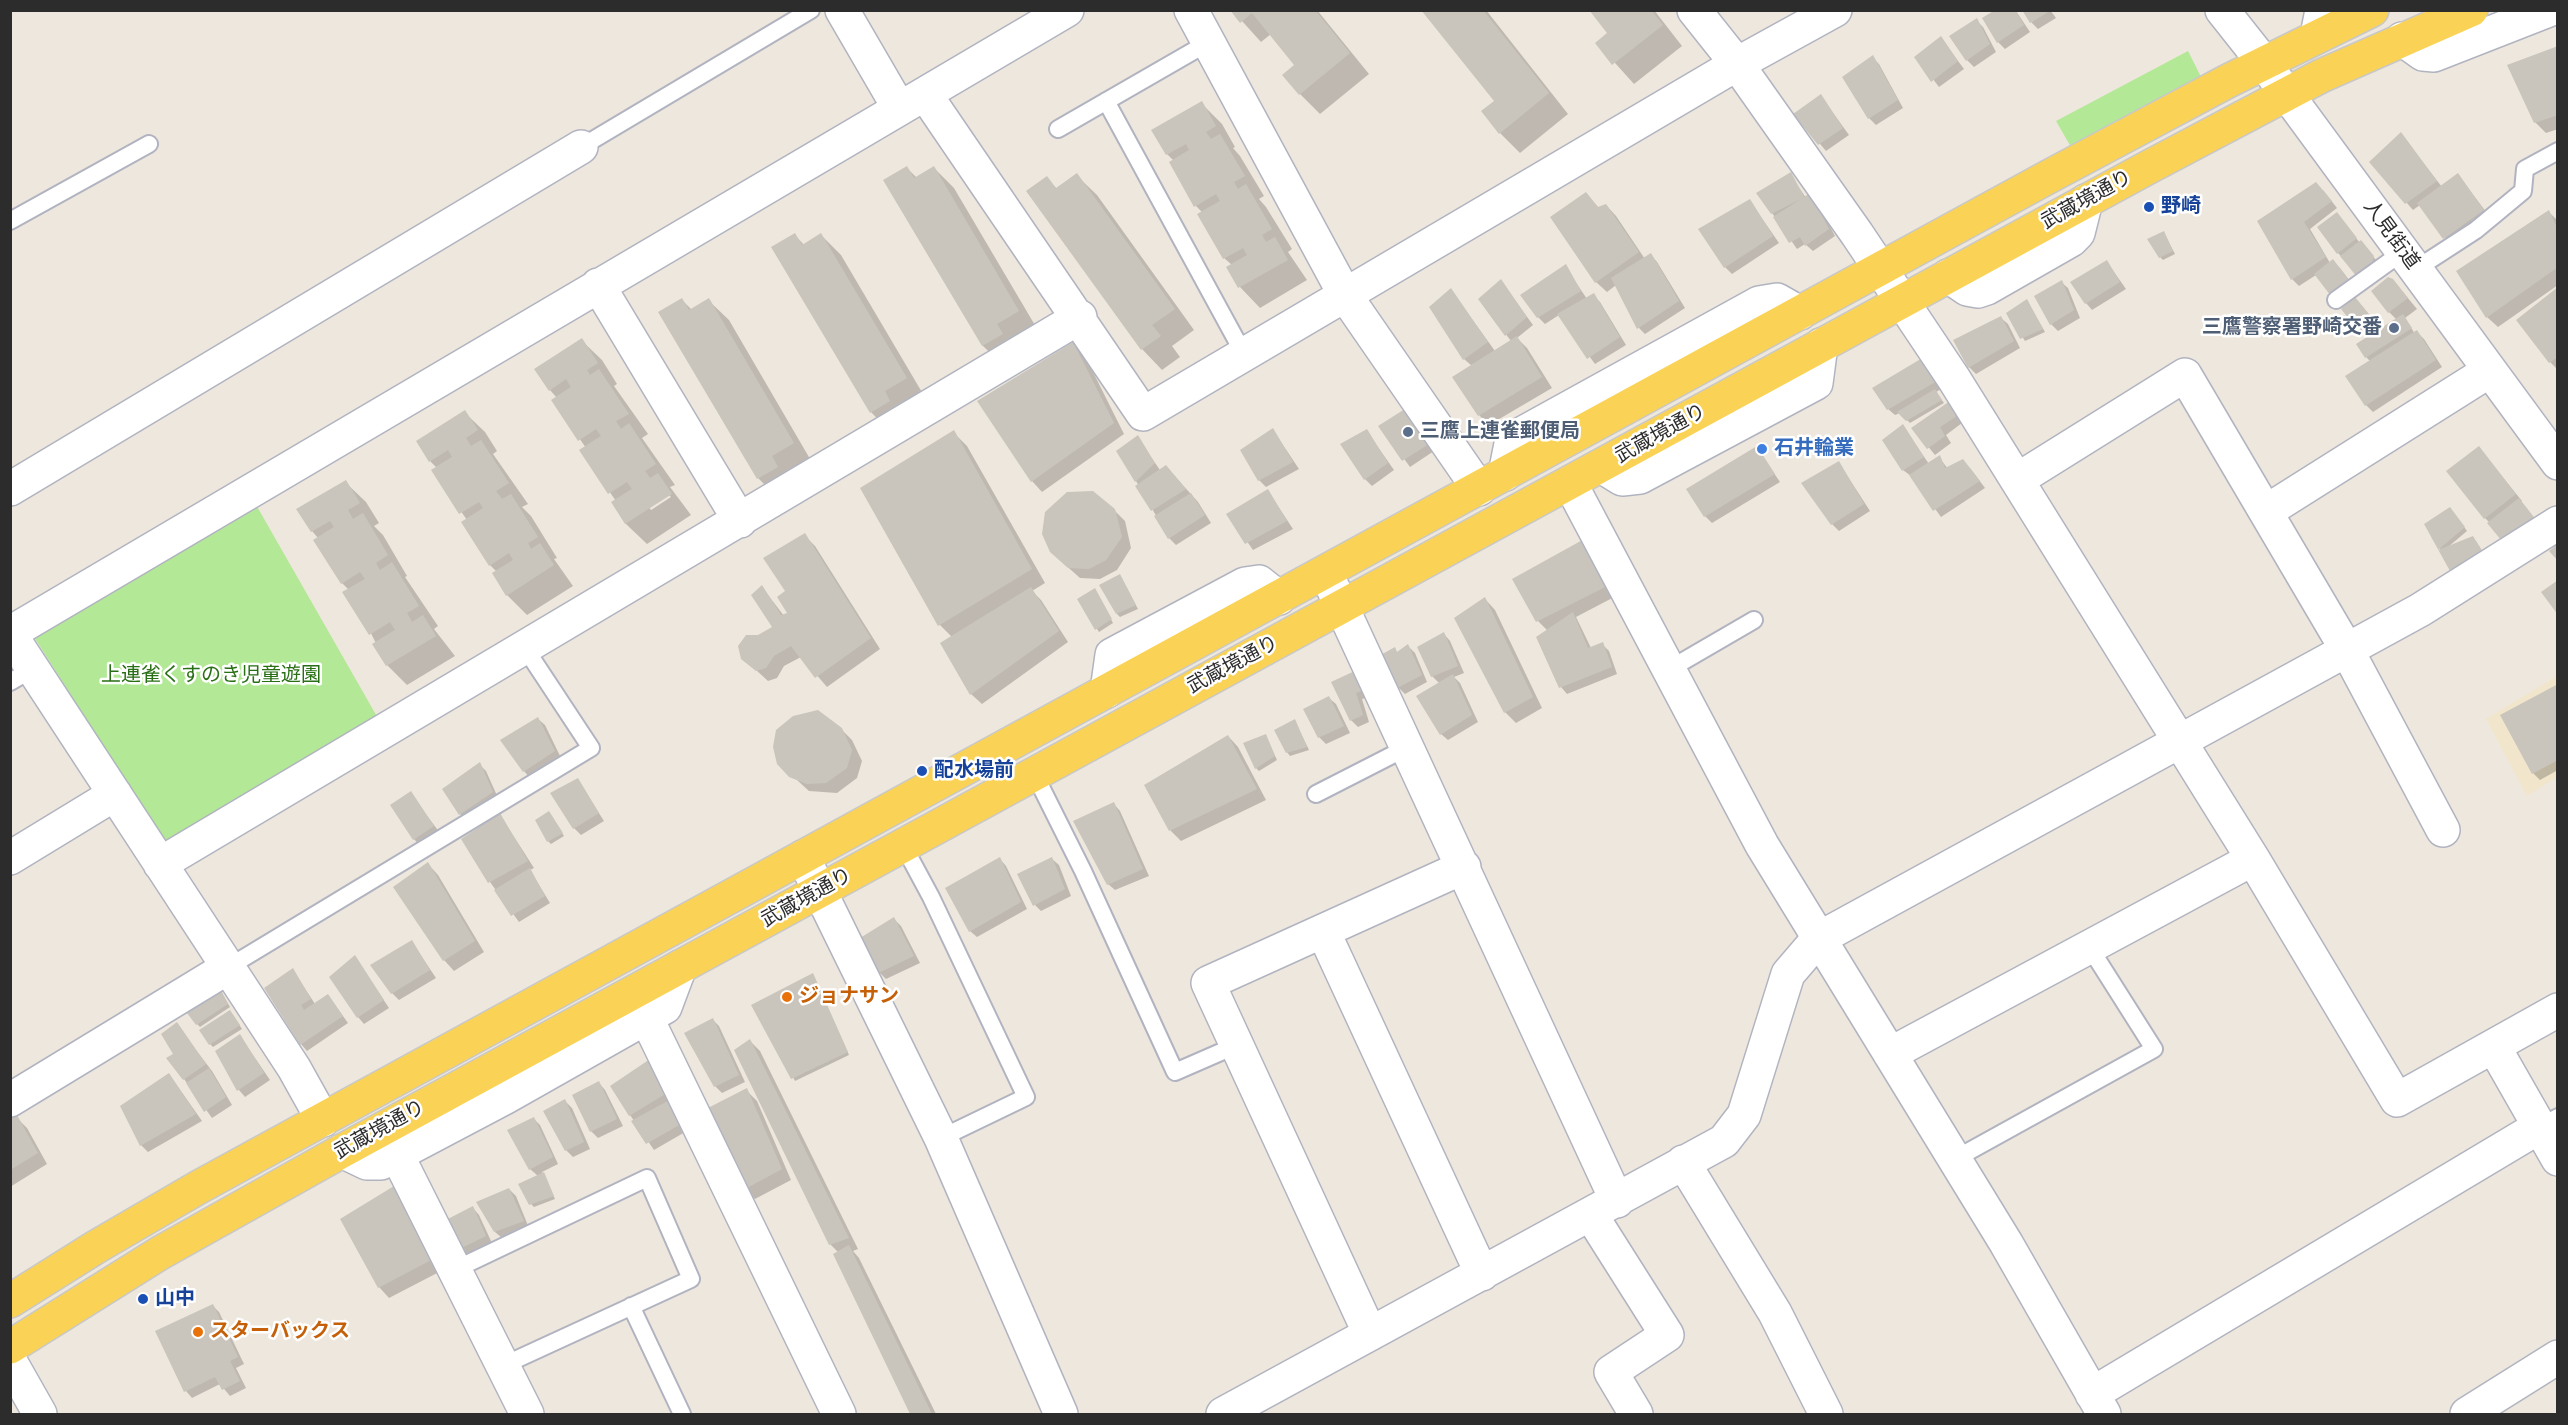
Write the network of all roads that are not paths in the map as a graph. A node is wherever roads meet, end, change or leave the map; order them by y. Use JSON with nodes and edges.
{"nodes":[{"id":1,"x":810,"y":10,"type":"edge"},
{"id":2,"x":842,"y":10,"type":"edge"},
{"id":3,"x":1066,"y":10,"type":"edge"},
{"id":4,"x":1191,"y":10,"type":"edge"},
{"id":5,"x":1694,"y":10,"type":"edge"},
{"id":6,"x":1835,"y":10,"type":"edge"},
{"id":7,"x":2222,"y":10,"type":"edge"},
{"id":8,"x":2372,"y":10,"type":"edge"},
{"id":9,"x":2471,"y":10,"type":"edge"},
{"id":10,"x":2549,"y":10,"type":"edge"},
{"id":11,"x":2319,"y":23,"type":"edge"},
{"id":12,"x":2402,"y":39,"type":"junction"},
{"id":13,"x":1209,"y":42,"type":"junction"},
{"id":14,"x":2264,"y":63,"type":"junction"},
{"id":15,"x":1737,"y":64,"type":"junction"},
{"id":16,"x":2287,"y":95,"type":"junction"},
{"id":17,"x":912,"y":101,"type":"junction"},
{"id":18,"x":1106,"y":101,"type":"junction"},
{"id":19,"x":1058,"y":129,"type":"dead end"},
{"id":20,"x":149,"y":144,"type":"dead end"},
{"id":21,"x":581,"y":147,"type":"joint"},
{"id":22,"x":2558,"y":151,"type":"edge"},
{"id":23,"x":10,"y":220,"type":"edge"},
{"id":24,"x":2410,"y":260,"type":"junction"},
{"id":25,"x":1881,"y":270,"type":"junction"},
{"id":26,"x":598,"y":285,"type":"junction"},
{"id":27,"x":1345,"y":295,"type":"junction"},
{"id":28,"x":2336,"y":300,"type":"dead end"},
{"id":29,"x":1903,"y":301,"type":"junction"},
{"id":30,"x":1080,"y":317,"type":"junction"},
{"id":31,"x":1245,"y":356,"type":"junction"},
{"id":32,"x":2489,"y":370,"type":"junction"},
{"id":33,"x":2558,"y":463,"type":"edge"},
{"id":34,"x":2017,"y":480,"type":"junction"},
{"id":35,"x":1492,"y":481,"type":"junction"},
{"id":36,"x":1570,"y":483,"type":"junction"},
{"id":37,"x":10,"y":489,"type":"edge"},
{"id":38,"x":2267,"y":511,"type":"junction"},
{"id":39,"x":740,"y":521,"type":"junction"},
{"id":40,"x":2558,"y":523,"type":"edge"},
{"id":41,"x":1326,"y":573,"type":"junction"},
{"id":42,"x":1340,"y":607,"type":"junction"},
{"id":43,"x":1754,"y":620,"type":"dead end"},
{"id":44,"x":10,"y":633,"type":"edge"},
{"id":45,"x":525,"y":648,"type":"junction"},
{"id":46,"x":2347,"y":650,"type":"junction"},
{"id":47,"x":1668,"y":670,"type":"junction"},
{"id":48,"x":22,"y":675,"type":"edge"},
{"id":49,"x":2179,"y":742,"type":"junction"},
{"id":50,"x":1406,"y":748,"type":"junction"},
{"id":51,"x":1035,"y":773,"type":"junction"},
{"id":52,"x":115,"y":794,"type":"junction"},
{"id":53,"x":997,"y":794,"type":"junction"},
{"id":54,"x":1316,"y":794,"type":"dead end"},
{"id":55,"x":906,"y":801,"type":"junction"},
{"id":56,"x":2443,"y":830,"type":"dead end"},
{"id":57,"x":903,"y":845,"type":"junction"},
{"id":58,"x":803,"y":857,"type":"junction"},
{"id":59,"x":10,"y":858,"type":"edge"},
{"id":60,"x":2253,"y":859,"type":"junction"},
{"id":61,"x":160,"y":864,"type":"junction"},
{"id":62,"x":1464,"y":867,"type":"junction"},
{"id":63,"x":820,"y":891,"type":"junction"},
{"id":64,"x":1323,"y":931,"type":"junction"},
{"id":65,"x":1818,"y":939,"type":"junction"},
{"id":66,"x":2090,"y":948,"type":"junction"},
{"id":67,"x":680,"y":967,"type":"junction"},
{"id":68,"x":227,"y":968,"type":"junction"},
{"id":69,"x":2558,"y":1011,"type":"edge"},
{"id":70,"x":646,"y":1019,"type":"junction"},
{"id":71,"x":1237,"y":1044,"type":"junction"},
{"id":72,"x":2494,"y":1047,"type":"junction"},
{"id":73,"x":1890,"y":1054,"type":"junction"},
{"id":74,"x":10,"y":1100,"type":"edge"},
{"id":75,"x":323,"y":1120,"type":"junction"},
{"id":76,"x":2548,"y":1122,"type":"edge"},
{"id":77,"x":941,"y":1138,"type":"junction"},
{"id":78,"x":342,"y":1151,"type":"junction"},
{"id":79,"x":397,"y":1155,"type":"junction"},
{"id":80,"x":1955,"y":1159,"type":"junction"},
{"id":81,"x":2558,"y":1159,"type":"edge"},
{"id":82,"x":1683,"y":1162,"type":"junction"},
{"id":83,"x":1604,"y":1208,"type":"junction"},
{"id":84,"x":454,"y":1270,"type":"junction"},
{"id":85,"x":1482,"y":1274,"type":"junction"},
{"id":86,"x":10,"y":1301,"type":"edge"},
{"id":87,"x":631,"y":1306,"type":"junction"},
{"id":88,"x":1370,"y":1334,"type":"junction"},
{"id":89,"x":10,"y":1347,"type":"edge"},
{"id":90,"x":2558,"y":1357,"type":"edge"},
{"id":91,"x":10,"y":1361,"type":"edge"},
{"id":92,"x":502,"y":1366,"type":"junction"},
{"id":93,"x":2098,"y":1404,"type":"edge"},
{"id":94,"x":40,"y":1414,"type":"edge"},
{"id":95,"x":527,"y":1414,"type":"edge"},
{"id":96,"x":682,"y":1414,"type":"edge"},
{"id":97,"x":839,"y":1414,"type":"edge"},
{"id":98,"x":1061,"y":1414,"type":"edge"},
{"id":99,"x":1223,"y":1414,"type":"edge"},
{"id":100,"x":1636,"y":1414,"type":"edge"},
{"id":101,"x":1826,"y":1414,"type":"edge"},
{"id":102,"x":2468,"y":1414,"type":"edge"}],
"edges":[{"from":1,"to":21,"type":"lane"},
{"from":2,"to":17,"type":"street"},
{"from":3,"to":17,"type":"street"},
{"from":4,"to":13,"type":"street"},
{"from":5,"to":15,"type":"street"},
{"from":6,"to":15,"type":"street"},
{"from":7,"to":14,"type":"street","name":"人見街道"},
{"from":8,"to":11,"type":"main road","name":"武蔵境通り"},
{"from":9,"to":12,"type":"main road","name":"武蔵境通り"},
{"from":10,"to":12,"type":"street"},
{"from":11,"to":14,"type":"main road","name":"武蔵境通り"},
{"from":12,"to":16,"type":"main road","name":"武蔵境通り"},
{"from":13,"to":18,"type":"lane"},
{"from":13,"to":27,"type":"street"},
{"from":14,"to":16,"type":"street","name":"人見街道"},
{"from":14,"to":25,"type":"main road","name":"武蔵境通り"},
{"from":15,"to":25,"type":"street"},
{"from":15,"to":27,"type":"street"},
{"from":16,"to":24,"type":"street","name":"人見街道"},
{"from":16,"to":29,"type":"main road","name":"武蔵境通り"},
{"from":17,"to":26,"type":"street"},
{"from":17,"to":30,"type":"street"},
{"from":18,"to":19,"type":"lane"},
{"from":18,"to":31,"type":"lane"},
{"from":20,"to":23,"type":"lane"},
{"from":21,"to":37,"type":"street"},
{"from":22,"to":24,"type":"lane"},
{"from":24,"to":28,"type":"lane"},
{"from":24,"to":32,"type":"street","name":"人見街道"},
{"from":25,"to":29,"type":"street"},
{"from":25,"to":35,"type":"main road","name":"武蔵境通り"},
{"from":26,"to":39,"type":"street"},
{"from":26,"to":44,"type":"street"},
{"from":27,"to":31,"type":"street"},
{"from":27,"to":35,"type":"street"},
{"from":29,"to":34,"type":"street"},
{"from":29,"to":36,"type":"main road","name":"武蔵境通り"},
{"from":30,"to":31,"type":"street"},
{"from":30,"to":39,"type":"street"},
{"from":32,"to":33,"type":"street","name":"人見街道"},
{"from":32,"to":38,"type":"street"},
{"from":34,"to":38,"type":"street"},
{"from":34,"to":49,"type":"street"},
{"from":35,"to":41,"type":"main road","name":"武蔵境通り"},
{"from":36,"to":42,"type":"main road","name":"武蔵境通り"},
{"from":36,"to":47,"type":"street"},
{"from":38,"to":46,"type":"street"},
{"from":39,"to":45,"type":"street"},
{"from":40,"to":46,"type":"street"},
{"from":41,"to":42,"type":"street"},
{"from":41,"to":55,"type":"main road","name":"武蔵境通り"},
{"from":42,"to":50,"type":"street"},
{"from":42,"to":51,"type":"main road","name":"武蔵境通り"},
{"from":43,"to":47,"type":"lane"},
{"from":44,"to":48,"type":"street"},
{"from":45,"to":61,"type":"street"},
{"from":45,"to":68,"type":"lane"},
{"from":46,"to":49,"type":"street"},
{"from":46,"to":56,"type":"street"},
{"from":47,"to":65,"type":"street"},
{"from":48,"to":52,"type":"street"},
{"from":49,"to":60,"type":"street"},
{"from":49,"to":65,"type":"street"},
{"from":50,"to":54,"type":"lane"},
{"from":50,"to":62,"type":"street"},
{"from":51,"to":53,"type":"main road","name":"武蔵境通り"},
{"from":51,"to":71,"type":"lane"},
{"from":52,"to":59,"type":"street"},
{"from":52,"to":61,"type":"street"},
{"from":53,"to":55,"type":"main road"},
{"from":53,"to":57,"type":"main road","name":"武蔵境通り"},
{"from":55,"to":58,"type":"main road","name":"武蔵境通り"},
{"from":57,"to":63,"type":"main road","name":"武蔵境通り"},
{"from":57,"to":77,"type":"lane"},
{"from":58,"to":63,"type":"street"},
{"from":58,"to":75,"type":"main road","name":"武蔵境通り"},
{"from":60,"to":66,"type":"street"},
{"from":60,"to":72,"type":"street"},
{"from":61,"to":68,"type":"street"},
{"from":62,"to":64,"type":"street"},
{"from":62,"to":83,"type":"street"},
{"from":63,"to":67,"type":"main road","name":"武蔵境通り"},
{"from":63,"to":77,"type":"street"},
{"from":64,"to":71,"type":"street"},
{"from":64,"to":85,"type":"street"},
{"from":65,"to":73,"type":"street"},
{"from":65,"to":82,"type":"street"},
{"from":66,"to":73,"type":"street"},
{"from":66,"to":80,"type":"lane"},
{"from":67,"to":70,"type":"street"},
{"from":67,"to":78,"type":"main road","name":"武蔵境通り"},
{"from":68,"to":74,"type":"street"},
{"from":68,"to":75,"type":"street"},
{"from":69,"to":72,"type":"street"},
{"from":70,"to":79,"type":"street"},
{"from":70,"to":97,"type":"street"},
{"from":71,"to":88,"type":"street"},
{"from":72,"to":76,"type":"street"},
{"from":73,"to":80,"type":"street"},
{"from":75,"to":86,"type":"main road","name":"武蔵境通り"},
{"from":76,"to":81,"type":"street"},
{"from":76,"to":93,"type":"street"},
{"from":77,"to":98,"type":"street"},
{"from":78,"to":79,"type":"street"},
{"from":78,"to":89,"type":"main road","name":"武蔵境通り"},
{"from":79,"to":84,"type":"street"},
{"from":80,"to":93,"type":"street"},
{"from":82,"to":83,"type":"street"},
{"from":82,"to":101,"type":"street"},
{"from":83,"to":85,"type":"street"},
{"from":83,"to":100,"type":"street"},
{"from":84,"to":87,"type":"lane"},
{"from":84,"to":92,"type":"street"},
{"from":85,"to":88,"type":"street"},
{"from":87,"to":92,"type":"lane"},
{"from":87,"to":96,"type":"lane"},
{"from":88,"to":99,"type":"street"},
{"from":90,"to":102,"type":"street"},
{"from":91,"to":94,"type":"street"},
{"from":92,"to":95,"type":"street"}]}
